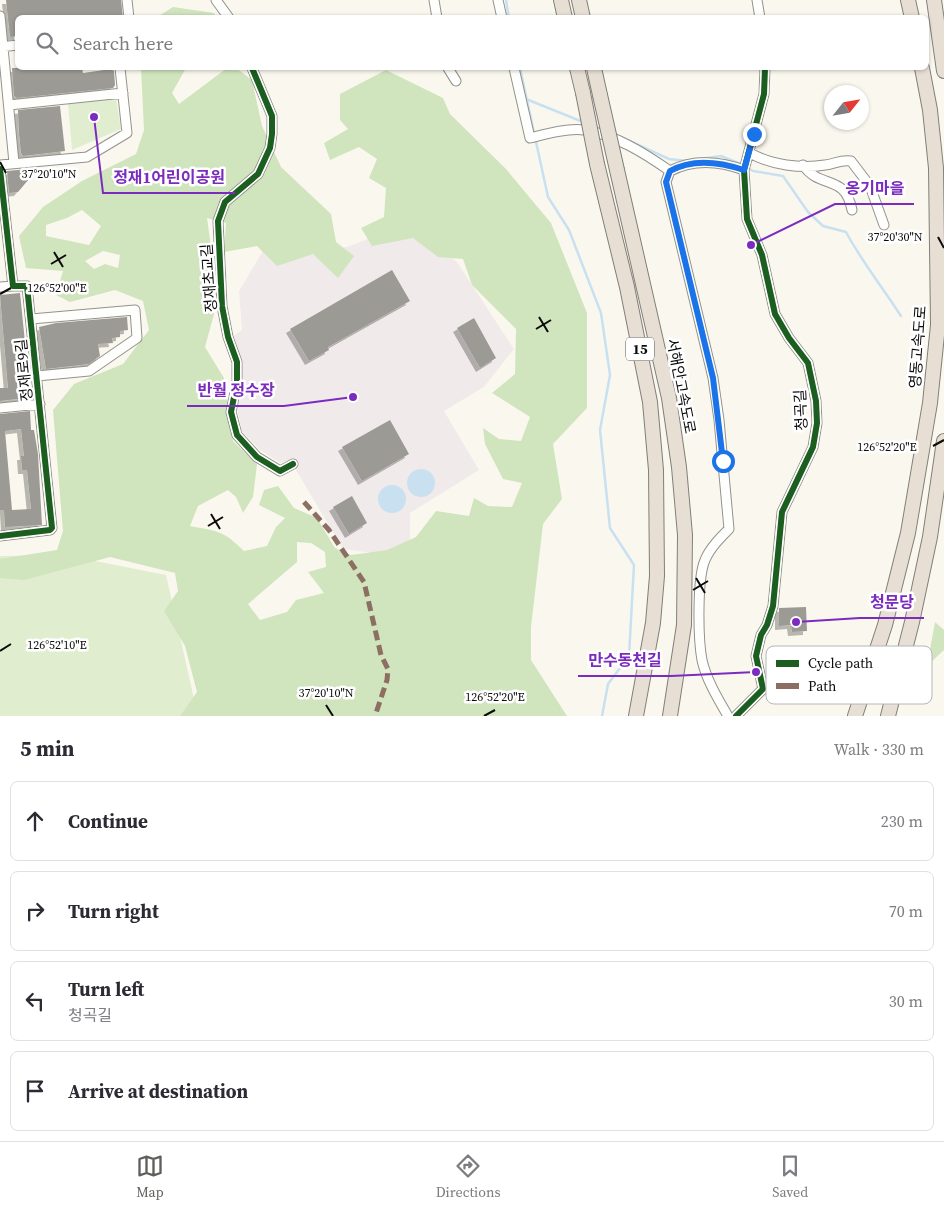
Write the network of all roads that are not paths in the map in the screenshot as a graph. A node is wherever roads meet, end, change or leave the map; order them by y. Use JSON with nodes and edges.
{"nodes":[{"id":1,"x":127,"y":0,"type":"edge"},
{"id":2,"x":216,"y":0,"type":"edge"},
{"id":3,"x":434,"y":0,"type":"edge"},
{"id":4,"x":498,"y":0,"type":"edge"},
{"id":5,"x":561,"y":0,"type":"edge"},
{"id":6,"x":579,"y":0,"type":"edge"},
{"id":7,"x":757,"y":0,"type":"edge"},
{"id":8,"x":908,"y":0,"type":"edge"},
{"id":9,"x":934,"y":0,"type":"edge"},
{"id":10,"x":129,"y":15,"type":"edge"},
{"id":11,"x":226,"y":15,"type":"edge"},
{"id":12,"x":436,"y":15,"type":"edge"},
{"id":13,"x":501,"y":15,"type":"edge"},
{"id":14,"x":564,"y":15,"type":"edge"},
{"id":15,"x":582,"y":15,"type":"edge"},
{"id":16,"x":760,"y":15,"type":"edge"},
{"id":17,"x":911,"y":15,"type":"edge"},
{"id":18,"x":0,"y":16,"type":"edge"},
{"id":19,"x":15,"y":45,"type":"edge"},
{"id":20,"x":2,"y":47,"type":"edge"},
{"id":21,"x":120,"y":70,"type":"edge"},
{"id":22,"x":253,"y":70,"type":"edge"},
{"id":23,"x":449,"y":70,"type":"edge"},
{"id":24,"x":514,"y":70,"type":"edge"},
{"id":25,"x":578,"y":70,"type":"edge"},
{"id":26,"x":594,"y":70,"type":"edge"},
{"id":27,"x":765,"y":70,"type":"edge"},
{"id":28,"x":922,"y":70,"type":"edge"},
{"id":29,"x":944,"y":71,"type":"edge"},
{"id":30,"x":456,"y":81,"type":"dead end"},
{"id":31,"x":123,"y":93,"type":"junction"},
{"id":32,"x":9,"y":105,"type":"junction"},
{"id":33,"x":750,"y":153,"type":"junction"},
{"id":34,"x":14,"y":163,"type":"junction"},
{"id":35,"x":0,"y":165,"type":"edge"},
{"id":36,"x":803,"y":165,"type":"junction"},
{"id":37,"x":0,"y":169,"type":"edge"},
{"id":38,"x":744,"y":170,"type":"junction"},
{"id":39,"x":670,"y":171,"type":"junction"},
{"id":40,"x":852,"y":210,"type":"dead end"},
{"id":41,"x":884,"y":225,"type":"dead end"},
{"id":42,"x":13,"y":286,"type":"junction"},
{"id":43,"x":0,"y":287,"type":"edge"},
{"id":44,"x":31,"y":319,"type":"junction"},
{"id":45,"x":37,"y":376,"type":"junction"},
{"id":46,"x":40,"y":404,"type":"junction"},
{"id":47,"x":0,"y":408,"type":"edge"},
{"id":48,"x":944,"y":441,"type":"edge"},
{"id":49,"x":293,"y":464,"type":"dead end"},
{"id":50,"x":0,"y":536,"type":"edge"},
{"id":51,"x":885,"y":625,"type":"junction"},
{"id":52,"x":877,"y":646,"type":"edge"},
{"id":53,"x":878,"y":646,"type":"edge"},
{"id":54,"x":906,"y":646,"type":"edge"},
{"id":55,"x":855,"y":704,"type":"edge"},
{"id":56,"x":859,"y":704,"type":"edge"},
{"id":57,"x":636,"y":716,"type":"edge"},
{"id":58,"x":670,"y":716,"type":"edge"},
{"id":59,"x":728,"y":716,"type":"edge"},
{"id":60,"x":736,"y":716,"type":"edge"},
{"id":61,"x":850,"y":716,"type":"edge"},
{"id":62,"x":855,"y":716,"type":"edge"}],
"edges":[{"from":1,"to":10,"type":"street"},
{"from":2,"to":11,"type":"street"},
{"from":3,"to":12,"type":"street"},
{"from":4,"to":13,"type":"street"},
{"from":5,"to":14,"type":"highway"},
{"from":6,"to":15,"type":"highway"},
{"from":7,"to":16,"type":"street"},
{"from":8,"to":17,"type":"highway"},
{"from":9,"to":29,"type":"highway"},
{"from":18,"to":20,"type":"street"},
{"from":19,"to":20,"type":"street"},
{"from":20,"to":32,"type":"street"},
{"from":21,"to":31,"type":"street"},
{"from":22,"to":49,"type":"street","name":"정재초교길"},
{"from":23,"to":30,"type":"street"},
{"from":24,"to":39,"type":"street"},
{"from":25,"to":57,"type":"highway","number":"15","bridge":true},
{"from":26,"to":58,"type":"highway","name":"서해안고속도로","number":"15","bridge":true},
{"from":27,"to":33,"type":"street","name":"청곡길"},
{"from":28,"to":51,"type":"highway","name":"영동고속도로"},
{"from":31,"to":32,"type":"street"},
{"from":31,"to":34,"type":"street"},
{"from":32,"to":34,"type":"street"},
{"from":33,"to":36,"type":"street"},
{"from":33,"to":38,"type":"street","name":"청곡길"},
{"from":34,"to":35,"type":"street"},
{"from":36,"to":40,"type":"street"},
{"from":36,"to":41,"type":"street"},
{"from":37,"to":42,"type":"street"},
{"from":38,"to":39,"type":"street"},
{"from":38,"to":60,"type":"street","name":"청곡길"},
{"from":39,"to":59,"type":"street"},
{"from":42,"to":43,"type":"street"},
{"from":42,"to":44,"type":"street","name":"정재로9길"},
{"from":44,"to":45,"type":"street","name":"정재로9길"},
{"from":44,"to":45,"type":"street"},
{"from":45,"to":46,"type":"street","name":"정재로9길"},
{"from":46,"to":47,"type":"street"},
{"from":46,"to":50,"type":"street","name":"정재로9길"},
{"from":48,"to":54,"type":"highway"},
{"from":51,"to":52,"type":"highway","name":"영동고속도로"},
{"from":51,"to":53,"type":"highway","name":"영동고속도로"},
{"from":55,"to":61,"type":"highway","name":"영동고속도로"},
{"from":56,"to":62,"type":"highway","name":"영동고속도로"}]}
